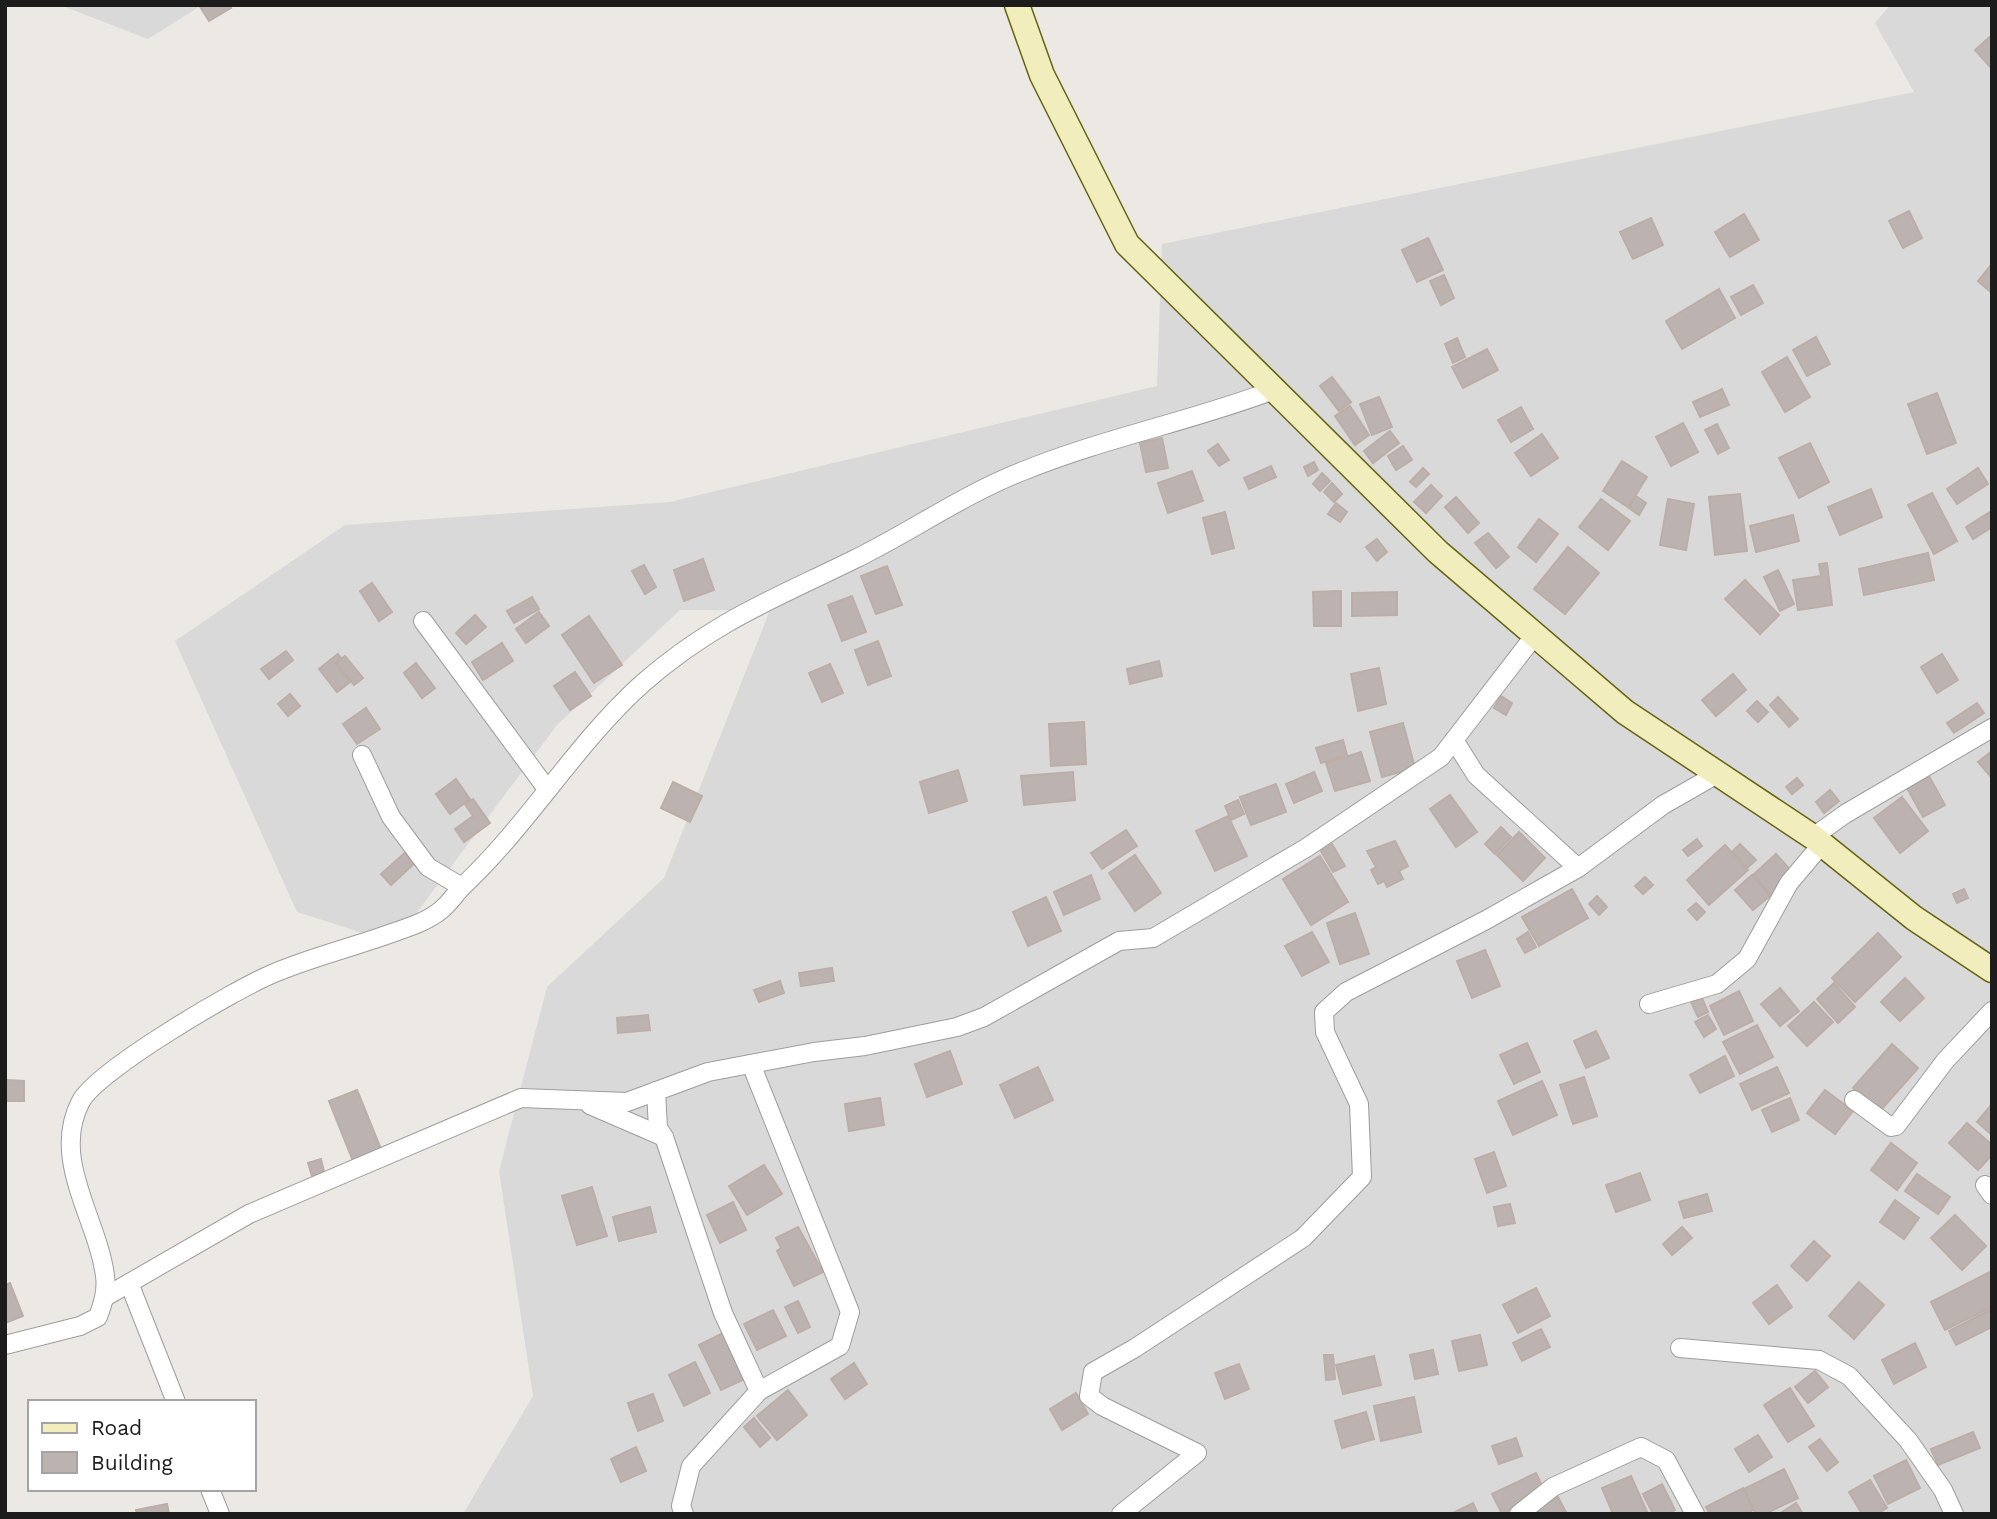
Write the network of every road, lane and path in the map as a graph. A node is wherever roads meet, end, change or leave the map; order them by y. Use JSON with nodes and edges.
{"nodes":[{"id":1,"x":1017,"y":5,"type":"edge"},
{"id":2,"x":1274,"y":390,"type":"junction"},
{"id":3,"x":423,"y":621,"type":"dead end"},
{"id":4,"x":1535,"y":635,"type":"junction"},
{"id":5,"x":1992,"y":728,"type":"edge"},
{"id":6,"x":1454,"y":740,"type":"junction"},
{"id":7,"x":362,"y":755,"type":"dead end"},
{"id":8,"x":1719,"y":773,"type":"junction"},
{"id":9,"x":547,"y":789,"type":"junction"},
{"id":10,"x":1818,"y":840,"type":"junction"},
{"id":11,"x":1578,"y":868,"type":"junction"},
{"id":12,"x":462,"y":887,"type":"junction"},
{"id":13,"x":1992,"y":970,"type":"edge"},
{"id":14,"x":1649,"y":1004,"type":"dead end"},
{"id":15,"x":1992,"y":1012,"type":"edge"},
{"id":16,"x":751,"y":1064,"type":"junction"},
{"id":17,"x":656,"y":1091,"type":"junction"},
{"id":18,"x":578,"y":1100,"type":"junction"},
{"id":19,"x":1854,"y":1100,"type":"dead end"},
{"id":20,"x":664,"y":1137,"type":"junction"},
{"id":21,"x":129,"y":1283,"type":"junction"},
{"id":22,"x":105,"y":1297,"type":"junction"},
{"id":23,"x":5,"y":1345,"type":"edge"},
{"id":24,"x":1680,"y":1348,"type":"dead end"},
{"id":25,"x":759,"y":1391,"type":"junction"},
{"id":26,"x":175,"y":1400,"type":"edge"},
{"id":27,"x":211,"y":1491,"type":"edge"},
{"id":28,"x":220,"y":1514,"type":"edge"},
{"id":29,"x":684,"y":1514,"type":"edge"},
{"id":30,"x":1121,"y":1514,"type":"edge"},
{"id":31,"x":1519,"y":1514,"type":"edge"},
{"id":32,"x":1695,"y":1514,"type":"edge"},
{"id":33,"x":1954,"y":1514,"type":"edge"}],
"edges":[{"from":1,"to":2,"type":"street"},
{"from":2,"to":4,"type":"street"},
{"from":2,"to":9,"type":"street"},
{"from":3,"to":9,"type":"street"},
{"from":4,"to":6,"type":"street"},
{"from":4,"to":8,"type":"street"},
{"from":5,"to":10,"type":"street"},
{"from":6,"to":11,"type":"street"},
{"from":6,"to":16,"type":"street"},
{"from":7,"to":12,"type":"street"},
{"from":8,"to":10,"type":"street"},
{"from":8,"to":11,"type":"street"},
{"from":9,"to":12,"type":"street"},
{"from":10,"to":13,"type":"street"},
{"from":10,"to":14,"type":"street"},
{"from":11,"to":30,"type":"street"},
{"from":12,"to":22,"type":"street"},
{"from":15,"to":19,"type":"street"},
{"from":16,"to":17,"type":"street"},
{"from":16,"to":25,"type":"street"},
{"from":17,"to":18,"type":"street"},
{"from":17,"to":20,"type":"street"},
{"from":18,"to":20,"type":"street"},
{"from":18,"to":21,"type":"street"},
{"from":20,"to":25,"type":"street"},
{"from":21,"to":22,"type":"street"},
{"from":21,"to":26,"type":"street"},
{"from":22,"to":23,"type":"street"},
{"from":24,"to":33,"type":"street"},
{"from":25,"to":29,"type":"street"},
{"from":27,"to":28,"type":"street"},
{"from":31,"to":32,"type":"street"}]}
